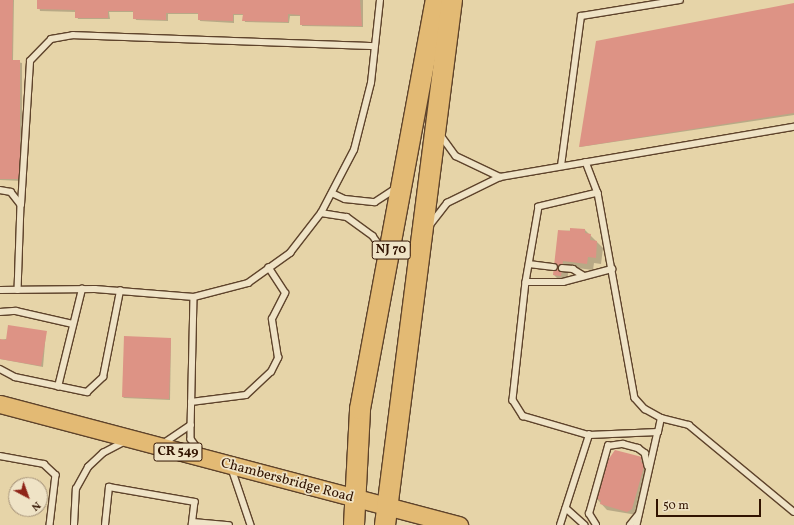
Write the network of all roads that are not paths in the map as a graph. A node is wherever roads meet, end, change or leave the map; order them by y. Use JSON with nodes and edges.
{"nodes":[{"id":1,"x":380,"y":0,"type":"edge"},
{"id":2,"x":436,"y":0,"type":"edge"},
{"id":3,"x":452,"y":0,"type":"edge"},
{"id":4,"x":680,"y":0,"type":"edge"},
{"id":5,"x":374,"y":46,"type":"junction"},
{"id":6,"x":794,"y":127,"type":"edge"},
{"id":7,"x":436,"y":130,"type":"junction"},
{"id":8,"x":586,"y":162,"type":"junction"},
{"id":9,"x":561,"y":166,"type":"junction"},
{"id":10,"x":500,"y":176,"type":"junction"},
{"id":11,"x":402,"y":184,"type":"junction"},
{"id":12,"x":0,"y":190,"type":"edge"},
{"id":13,"x":598,"y":193,"type":"junction"},
{"id":14,"x":332,"y":194,"type":"junction"},
{"id":15,"x":21,"y":205,"type":"junction"},
{"id":16,"x":321,"y":213,"type":"junction"},
{"id":17,"x":422,"y":234,"type":"junction"},
{"id":18,"x":389,"y":260,"type":"junction"},
{"id":19,"x":529,"y":264,"type":"junction"},
{"id":20,"x":554,"y":267,"type":"dead end"},
{"id":21,"x":269,"y":268,"type":"junction"},
{"id":22,"x":562,"y":268,"type":"dead end"},
{"id":23,"x":612,"y":269,"type":"junction"},
{"id":24,"x":584,"y":276,"type":"junction"},
{"id":25,"x":526,"y":282,"type":"junction"},
{"id":26,"x":82,"y":289,"type":"junction"},
{"id":27,"x":0,"y":290,"type":"edge"},
{"id":28,"x":18,"y":290,"type":"junction"},
{"id":29,"x":120,"y":291,"type":"junction"},
{"id":30,"x":194,"y":297,"type":"junction"},
{"id":31,"x":0,"y":312,"type":"edge"},
{"id":32,"x":73,"y":324,"type":"junction"},
{"id":33,"x":0,"y":369,"type":"edge"},
{"id":34,"x":58,"y":387,"type":"junction"},
{"id":35,"x":191,"y":402,"type":"junction"},
{"id":36,"x":0,"y":404,"type":"edge"},
{"id":37,"x":661,"y":418,"type":"junction"},
{"id":38,"x":191,"y":425,"type":"junction"},
{"id":39,"x":658,"y":432,"type":"junction"},
{"id":40,"x":589,"y":435,"type":"junction"},
{"id":41,"x":130,"y":439,"type":"junction"},
{"id":42,"x":158,"y":447,"type":"junction"},
{"id":43,"x":0,"y":456,"type":"edge"},
{"id":44,"x":206,"y":460,"type":"junction"},
{"id":45,"x":232,"y":467,"type":"junction"},
{"id":46,"x":648,"y":476,"type":"junction"},
{"id":47,"x":356,"y":500,"type":"junction"},
{"id":48,"x":566,"y":508,"type":"junction"},
{"id":49,"x":794,"y":512,"type":"edge"},
{"id":50,"x":640,"y":513,"type":"junction"},
{"id":51,"x":386,"y":516,"type":"edge"},
{"id":52,"x":193,"y":524,"type":"edge"},
{"id":53,"x":50,"y":525,"type":"edge"},
{"id":54,"x":74,"y":525,"type":"edge"},
{"id":55,"x":105,"y":525,"type":"edge"},
{"id":56,"x":229,"y":525,"type":"edge"},
{"id":57,"x":251,"y":525,"type":"edge"},
{"id":58,"x":354,"y":525,"type":"edge"},
{"id":59,"x":459,"y":525,"type":"edge"},
{"id":60,"x":560,"y":525,"type":"edge"},
{"id":61,"x":585,"y":525,"type":"edge"},
{"id":62,"x":596,"y":525,"type":"edge"},
{"id":63,"x":630,"y":525,"type":"edge"},
{"id":64,"x":637,"y":525,"type":"edge"}],
"edges":[{"from":1,"to":5,"type":"lane"},
{"from":2,"to":11,"type":"highway","number":"NJ 70"},
{"from":3,"to":7,"type":"highway","number":"NJ 70"},
{"from":4,"to":9,"type":"lane"},
{"from":5,"to":14,"type":"lane"},
{"from":5,"to":15,"type":"lane"},
{"from":6,"to":8,"type":"lane"},
{"from":7,"to":10,"type":"lane"},
{"from":7,"to":17,"type":"highway","number":"NJ 70"},
{"from":8,"to":9,"type":"lane"},
{"from":8,"to":13,"type":"lane"},
{"from":9,"to":10,"type":"lane"},
{"from":10,"to":17,"type":"lane"},
{"from":11,"to":14,"type":"lane"},
{"from":11,"to":18,"type":"highway","number":"NJ 70"},
{"from":12,"to":15,"type":"lane"},
{"from":13,"to":19,"type":"lane"},
{"from":13,"to":23,"type":"lane"},
{"from":14,"to":16,"type":"lane"},
{"from":15,"to":28,"type":"lane"},
{"from":16,"to":18,"type":"lane"},
{"from":16,"to":21,"type":"lane"},
{"from":17,"to":51,"type":"highway","number":"NJ 70"},
{"from":18,"to":47,"type":"highway","number":"NJ 70"},
{"from":19,"to":20,"type":"lane"},
{"from":19,"to":25,"type":"lane"},
{"from":21,"to":30,"type":"lane"},
{"from":21,"to":35,"type":"lane"},
{"from":22,"to":24,"type":"lane"},
{"from":23,"to":24,"type":"lane"},
{"from":23,"to":37,"type":"lane"},
{"from":24,"to":25,"type":"lane"},
{"from":25,"to":40,"type":"lane"},
{"from":26,"to":28,"type":"lane"},
{"from":26,"to":29,"type":"lane"},
{"from":26,"to":32,"type":"lane"},
{"from":27,"to":28,"type":"lane"},
{"from":29,"to":30,"type":"lane"},
{"from":29,"to":34,"type":"lane"},
{"from":30,"to":35,"type":"lane"},
{"from":31,"to":32,"type":"lane"},
{"from":32,"to":34,"type":"lane"},
{"from":33,"to":34,"type":"lane"},
{"from":35,"to":38,"type":"lane"},
{"from":36,"to":41,"type":"main road","name":"Chambersbridge Road","number":"CR 549"},
{"from":37,"to":39,"type":"lane"},
{"from":37,"to":49,"type":"lane"},
{"from":38,"to":42,"type":"lane"},
{"from":38,"to":44,"type":"lane"},
{"from":39,"to":40,"type":"lane"},
{"from":39,"to":46,"type":"lane"},
{"from":40,"to":48,"type":"lane"},
{"from":41,"to":42,"type":"main road","name":"Chambersbridge Road","number":"CR 549"},
{"from":41,"to":54,"type":"lane"},
{"from":42,"to":44,"type":"main road","name":"Chambersbridge Road","number":"CR 549"},
{"from":43,"to":53,"type":"lane"},
{"from":44,"to":45,"type":"main road","name":"Chambersbridge Road","number":"CR 549"},
{"from":45,"to":47,"type":"main road","name":"Chambersbridge Road","number":"CR 549"},
{"from":45,"to":57,"type":"lane"},
{"from":46,"to":50,"type":"lane"},
{"from":46,"to":62,"type":"lane"},
{"from":47,"to":51,"type":"main road","name":"Chambersbridge Road","number":"CR 549"},
{"from":47,"to":58,"type":"highway","number":"NJ 70"},
{"from":48,"to":60,"type":"lane"},
{"from":48,"to":61,"type":"lane"},
{"from":50,"to":63,"type":"lane"},
{"from":50,"to":64,"type":"lane"},
{"from":51,"to":59,"type":"main road","name":"Chambersbridge Road","number":"CR 549"},
{"from":52,"to":55,"type":"lane"},
{"from":52,"to":56,"type":"lane"}]}
